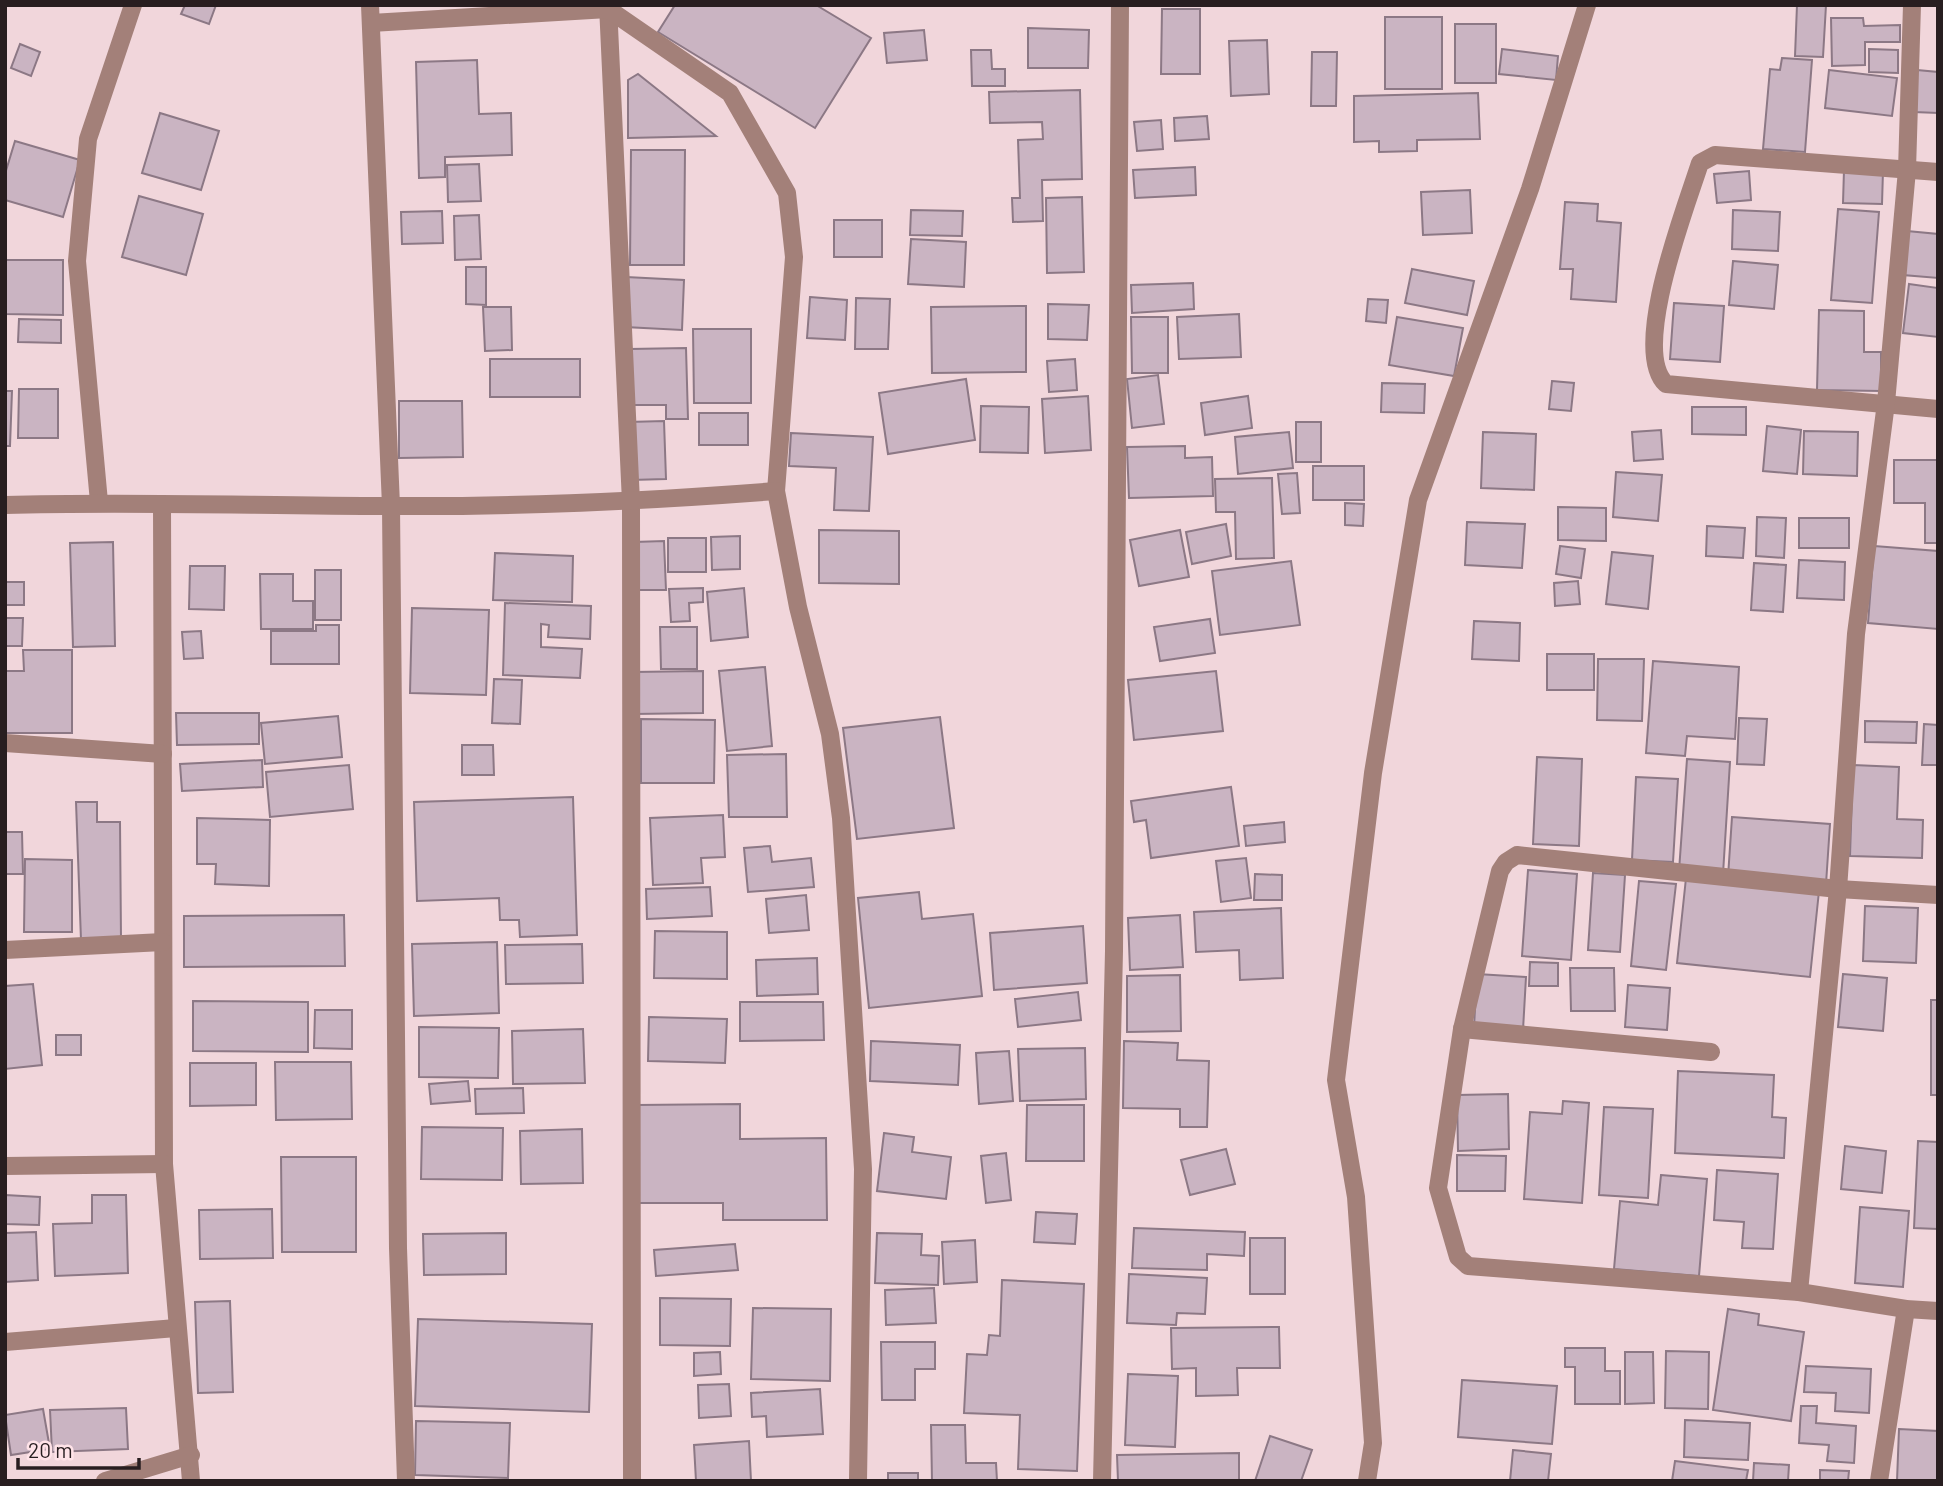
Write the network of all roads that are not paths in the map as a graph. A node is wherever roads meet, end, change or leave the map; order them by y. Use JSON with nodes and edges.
{"nodes":[{"id":1,"x":133,"y":5,"type":"edge"},
{"id":2,"x":1121,"y":5,"type":"edge"},
{"id":3,"x":1587,"y":5,"type":"edge"},
{"id":4,"x":1912,"y":5,"type":"edge"},
{"id":5,"x":608,"y":7,"type":"edge"},
{"id":6,"x":370,"y":14,"type":"edge"},
{"id":7,"x":1907,"y":170,"type":"junction"},
{"id":8,"x":1938,"y":172,"type":"edge"},
{"id":9,"x":1886,"y":402,"type":"junction"},
{"id":10,"x":1938,"y":409,"type":"edge"},
{"id":11,"x":776,"y":491,"type":"junction"},
{"id":12,"x":99,"y":502,"type":"junction"},
{"id":13,"x":631,"y":502,"type":"junction"},
{"id":14,"x":162,"y":504,"type":"junction"},
{"id":15,"x":5,"y":505,"type":"edge"},
{"id":16,"x":391,"y":506,"type":"junction"},
{"id":17,"x":5,"y":743,"type":"edge"},
{"id":18,"x":163,"y":754,"type":"junction"},
{"id":19,"x":1838,"y":889,"type":"junction"},
{"id":20,"x":1938,"y":895,"type":"edge"},
{"id":21,"x":163,"y":942,"type":"junction"},
{"id":22,"x":5,"y":950,"type":"edge"},
{"id":23,"x":1462,"y":1030,"type":"junction"},
{"id":24,"x":1711,"y":1052,"type":"dead end"},
{"id":25,"x":164,"y":1164,"type":"junction"},
{"id":26,"x":5,"y":1166,"type":"edge"},
{"id":27,"x":1799,"y":1292,"type":"junction"},
{"id":28,"x":1906,"y":1309,"type":"junction"},
{"id":29,"x":1938,"y":1311,"type":"edge"},
{"id":30,"x":176,"y":1328,"type":"junction"},
{"id":31,"x":5,"y":1342,"type":"edge"},
{"id":32,"x":191,"y":1455,"type":"junction"},
{"id":33,"x":105,"y":1481,"type":"edge"},
{"id":34,"x":191,"y":1481,"type":"edge"},
{"id":35,"x":406,"y":1481,"type":"edge"},
{"id":36,"x":632,"y":1481,"type":"edge"},
{"id":37,"x":858,"y":1481,"type":"edge"},
{"id":38,"x":1102,"y":1481,"type":"edge"},
{"id":39,"x":1367,"y":1481,"type":"edge"},
{"id":40,"x":1879,"y":1481,"type":"edge"}],
"edges":[{"from":1,"to":12,"type":"street"},
{"from":2,"to":38,"type":"street"},
{"from":3,"to":39,"type":"street"},
{"from":4,"to":7,"type":"street"},
{"from":5,"to":6,"type":"street"},
{"from":5,"to":11,"type":"street"},
{"from":5,"to":13,"type":"street"},
{"from":6,"to":16,"type":"street"},
{"from":7,"to":8,"type":"street"},
{"from":7,"to":9,"type":"street"},
{"from":7,"to":9,"type":"street"},
{"from":9,"to":10,"type":"street"},
{"from":9,"to":19,"type":"street"},
{"from":11,"to":13,"type":"street"},
{"from":11,"to":37,"type":"street"},
{"from":12,"to":14,"type":"street"},
{"from":12,"to":15,"type":"street"},
{"from":13,"to":16,"type":"street"},
{"from":13,"to":36,"type":"street"},
{"from":14,"to":16,"type":"street"},
{"from":14,"to":18,"type":"street"},
{"from":16,"to":35,"type":"street"},
{"from":17,"to":18,"type":"street"},
{"from":18,"to":21,"type":"street"},
{"from":19,"to":20,"type":"street"},
{"from":19,"to":23,"type":"street"},
{"from":19,"to":27,"type":"street"},
{"from":21,"to":22,"type":"street"},
{"from":21,"to":25,"type":"street"},
{"from":23,"to":24,"type":"street"},
{"from":23,"to":27,"type":"street"},
{"from":25,"to":26,"type":"street"},
{"from":25,"to":30,"type":"street"},
{"from":27,"to":28,"type":"street"},
{"from":28,"to":29,"type":"street"},
{"from":28,"to":40,"type":"street"},
{"from":30,"to":31,"type":"street"},
{"from":30,"to":32,"type":"street"},
{"from":32,"to":33,"type":"street"},
{"from":32,"to":34,"type":"street"}]}
